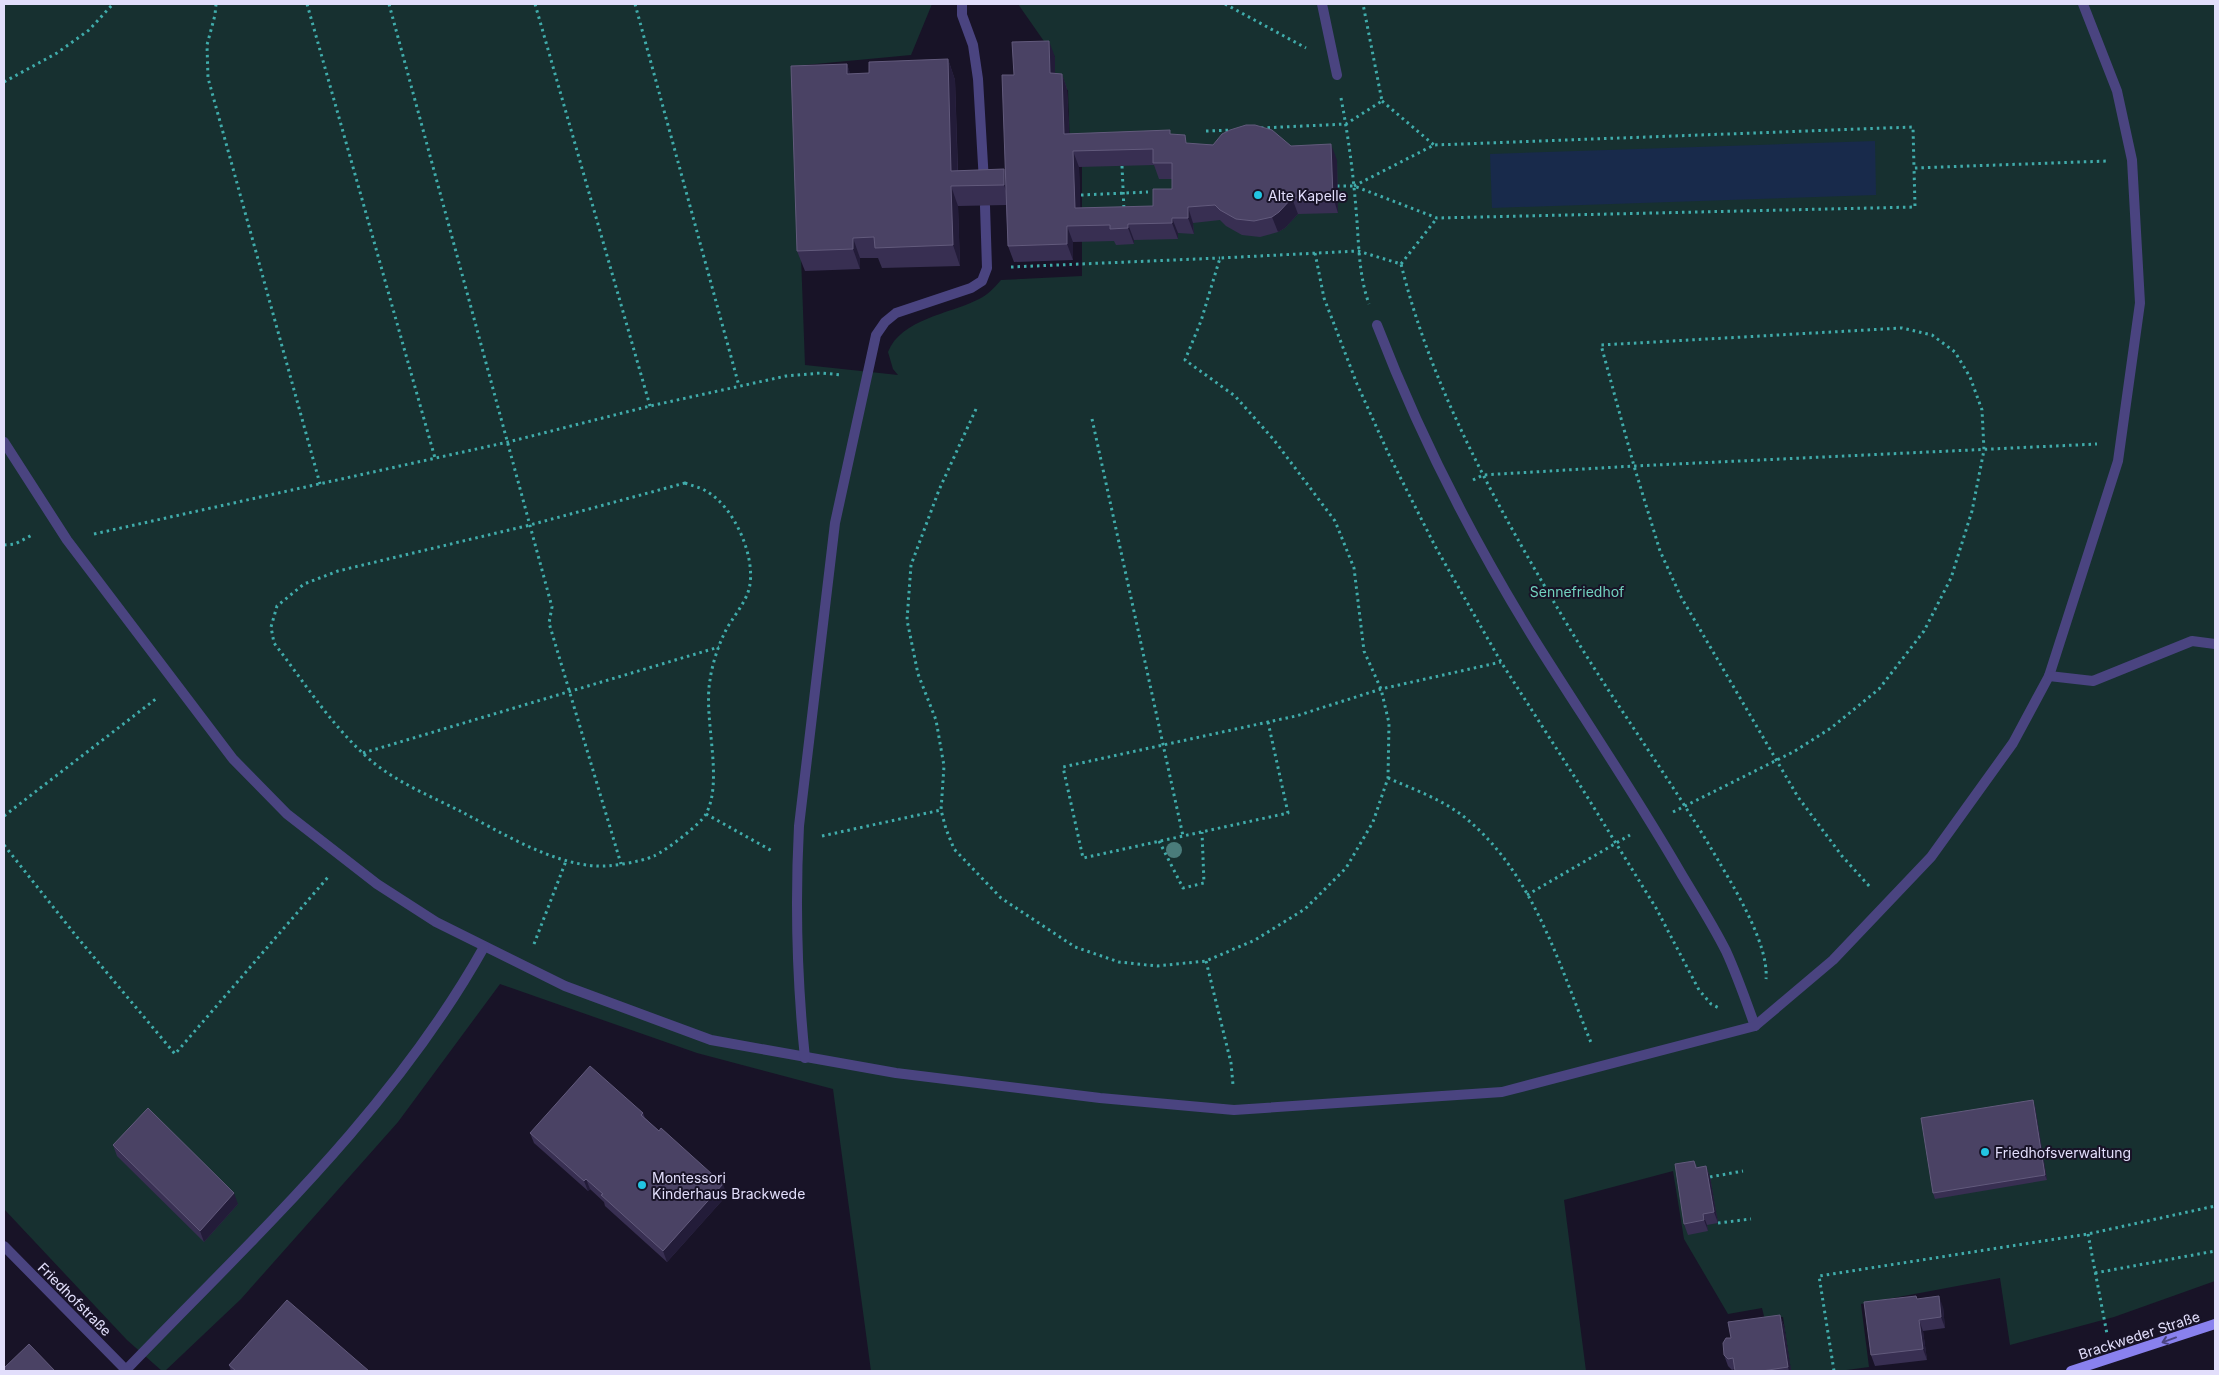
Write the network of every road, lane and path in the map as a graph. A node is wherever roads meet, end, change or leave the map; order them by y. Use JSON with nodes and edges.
{"nodes":[{"id":1,"x":113,"y":4,"type":"edge"},
{"id":2,"x":216,"y":4,"type":"edge"},
{"id":3,"x":306,"y":4,"type":"edge"},
{"id":4,"x":389,"y":4,"type":"edge"},
{"id":5,"x":535,"y":4,"type":"edge"},
{"id":6,"x":635,"y":4,"type":"edge"},
{"id":7,"x":962,"y":4,"type":"edge"},
{"id":8,"x":1225,"y":4,"type":"edge"},
{"id":9,"x":1322,"y":4,"type":"edge"},
{"id":10,"x":1362,"y":4,"type":"edge"},
{"id":11,"x":2083,"y":4,"type":"edge"},
{"id":12,"x":1331,"y":48,"type":"junction"},
{"id":13,"x":1337,"y":75,"type":"joint"},
{"id":14,"x":4,"y":82,"type":"edge"},
{"id":15,"x":1382,"y":101,"type":"junction"},
{"id":16,"x":1346,"y":124,"type":"junction"},
{"id":17,"x":1253,"y":129,"type":"edge"},
{"id":18,"x":1234,"y":130,"type":"edge"},
{"id":19,"x":1206,"y":131,"type":"dead end"},
{"id":20,"x":1434,"y":145,"type":"junction"},
{"id":21,"x":2132,"y":160,"type":"junction"},
{"id":22,"x":1122,"y":166,"type":"edge"},
{"id":23,"x":1914,"y":168,"type":"junction"},
{"id":24,"x":1337,"y":186,"type":"dead end"},
{"id":25,"x":1354,"y":186,"type":"junction"},
{"id":26,"x":985,"y":191,"type":"edge"},
{"id":27,"x":1148,"y":192,"type":"dead end"},
{"id":28,"x":1123,"y":193,"type":"junction"},
{"id":29,"x":1081,"y":195,"type":"dead end"},
{"id":30,"x":985,"y":206,"type":"edge"},
{"id":31,"x":1124,"y":213,"type":"edge"},
{"id":32,"x":1437,"y":218,"type":"junction"},
{"id":33,"x":1358,"y":251,"type":"junction"},
{"id":34,"x":1314,"y":253,"type":"junction"},
{"id":35,"x":1220,"y":258,"type":"junction"},
{"id":36,"x":1401,"y":264,"type":"junction"},
{"id":37,"x":1037,"y":266,"type":"edge"},
{"id":38,"x":1377,"y":325,"type":"joint"},
{"id":39,"x":865,"y":377,"type":"junction"},
{"id":40,"x":739,"y":386,"type":"junction"},
{"id":41,"x":650,"y":406,"type":"junction"},
{"id":42,"x":976,"y":409,"type":"dead end"},
{"id":43,"x":1092,"y":419,"type":"dead end"},
{"id":44,"x":4,"y":442,"type":"edge"},
{"id":45,"x":508,"y":442,"type":"junction"},
{"id":46,"x":2120,"y":443,"type":"junction"},
{"id":47,"x":1984,"y":450,"type":"junction"},
{"id":48,"x":435,"y":458,"type":"junction"},
{"id":49,"x":1634,"y":466,"type":"junction"},
{"id":50,"x":1483,"y":475,"type":"junction"},
{"id":51,"x":320,"y":484,"type":"junction"},
{"id":52,"x":1452,"y":491,"type":"junction"},
{"id":53,"x":57,"y":523,"type":"junction"},
{"id":54,"x":530,"y":525,"type":"junction"},
{"id":55,"x":67,"y":540,"type":"junction"},
{"id":56,"x":4,"y":545,"type":"edge"},
{"id":57,"x":2215,"y":644,"type":"edge"},
{"id":58,"x":719,"y":647,"type":"junction"},
{"id":59,"x":1501,"y":662,"type":"junction"},
{"id":60,"x":2049,"y":676,"type":"junction"},
{"id":61,"x":176,"y":684,"type":"junction"},
{"id":62,"x":1381,"y":689,"type":"junction"},
{"id":63,"x":569,"y":692,"type":"junction"},
{"id":64,"x":1268,"y":722,"type":"junction"},
{"id":65,"x":1164,"y":745,"type":"junction"},
{"id":66,"x":363,"y":753,"type":"junction"},
{"id":67,"x":1777,"y":760,"type":"junction"},
{"id":68,"x":1388,"y":778,"type":"junction"},
{"id":69,"x":1687,"y":806,"type":"junction"},
{"id":70,"x":941,"y":810,"type":"junction"},
{"id":71,"x":706,"y":814,"type":"junction"},
{"id":72,"x":4,"y":816,"type":"edge"},
{"id":73,"x":1652,"y":823,"type":"junction"},
{"id":74,"x":1202,"y":832,"type":"junction"},
{"id":75,"x":1183,"y":836,"type":"junction"},
{"id":76,"x":798,"y":841,"type":"junction"},
{"id":77,"x":1159,"y":841,"type":"junction"},
{"id":78,"x":1616,"y":843,"type":"junction"},
{"id":79,"x":4,"y":845,"type":"edge"},
{"id":80,"x":344,"y":858,"type":"junction"},
{"id":81,"x":566,"y":861,"type":"junction"},
{"id":82,"x":621,"y":864,"type":"junction"},
{"id":83,"x":796,"y":865,"type":"junction"},
{"id":84,"x":1527,"y":895,"type":"junction"},
{"id":85,"x":1887,"y":905,"type":"junction"},
{"id":86,"x":484,"y":947,"type":"junction"},
{"id":87,"x":1206,"y":961,"type":"junction"},
{"id":88,"x":525,"y":967,"type":"junction"},
{"id":89,"x":1755,"y":1026,"type":"junction"},
{"id":90,"x":805,"y":1058,"type":"junction"},
{"id":91,"x":1601,"y":1066,"type":"junction"},
{"id":92,"x":1234,"y":1110,"type":"junction"},
{"id":93,"x":1742,"y":1172,"type":"dead end"},
{"id":94,"x":1710,"y":1177,"type":"edge"},
{"id":95,"x":2215,"y":1206,"type":"edge"},
{"id":96,"x":1751,"y":1219,"type":"dead end"},
{"id":97,"x":1718,"y":1223,"type":"dead end"},
{"id":98,"x":2088,"y":1234,"type":"junction"},
{"id":99,"x":4,"y":1246,"type":"edge"},
{"id":100,"x":2215,"y":1251,"type":"edge"},
{"id":101,"x":2095,"y":1273,"type":"junction"},
{"id":102,"x":2215,"y":1324,"type":"edge"},
{"id":103,"x":2105,"y":1326,"type":"dead end"},
{"id":104,"x":127,"y":1370,"type":"edge"},
{"id":105,"x":1834,"y":1371,"type":"edge"},
{"id":106,"x":2071,"y":1371,"type":"edge"}],
"edges":[{"from":1,"to":14,"type":"path"},
{"from":2,"to":51,"type":"path"},
{"from":3,"to":48,"type":"path"},
{"from":4,"to":45,"type":"path"},
{"from":5,"to":41,"type":"path"},
{"from":6,"to":40,"type":"path"},
{"from":7,"to":26,"type":"street"},
{"from":8,"to":12,"type":"path"},
{"from":9,"to":12,"type":"street"},
{"from":10,"to":15,"type":"path"},
{"from":11,"to":21,"type":"street"},
{"from":12,"to":13,"type":"street"},
{"from":13,"to":16,"type":"path"},
{"from":15,"to":16,"type":"path"},
{"from":15,"to":20,"type":"path"},
{"from":16,"to":17,"type":"path"},
{"from":16,"to":25,"type":"path"},
{"from":18,"to":19,"type":"path"},
{"from":20,"to":23,"type":"path"},
{"from":20,"to":25,"type":"path"},
{"from":21,"to":23,"type":"path"},
{"from":21,"to":46,"type":"street"},
{"from":22,"to":28,"type":"path"},
{"from":23,"to":32,"type":"path"},
{"from":24,"to":25,"type":"path"},
{"from":25,"to":32,"type":"path"},
{"from":25,"to":33,"type":"path"},
{"from":27,"to":28,"type":"path"},
{"from":28,"to":29,"type":"path"},
{"from":28,"to":31,"type":"path"},
{"from":30,"to":39,"type":"street"},
{"from":32,"to":36,"type":"path"},
{"from":33,"to":34,"type":"path"},
{"from":33,"to":36,"type":"path"},
{"from":33,"to":38,"type":"path"},
{"from":34,"to":35,"type":"path"},
{"from":34,"to":59,"type":"path"},
{"from":35,"to":37,"type":"path"},
{"from":35,"to":62,"type":"path"},
{"from":36,"to":50,"type":"path"},
{"from":38,"to":52,"type":"street"},
{"from":39,"to":40,"type":"path"},
{"from":39,"to":76,"type":"street"},
{"from":40,"to":41,"type":"path"},
{"from":41,"to":45,"type":"path"},
{"from":42,"to":70,"type":"path"},
{"from":43,"to":65,"type":"path"},
{"from":44,"to":53,"type":"street"},
{"from":45,"to":48,"type":"path"},
{"from":45,"to":54,"type":"path"},
{"from":46,"to":47,"type":"path"},
{"from":46,"to":60,"type":"street"},
{"from":47,"to":49,"type":"path"},
{"from":47,"to":49,"type":"path"},
{"from":47,"to":67,"type":"path"},
{"from":48,"to":51,"type":"path"},
{"from":49,"to":50,"type":"path"},
{"from":49,"to":67,"type":"path"},
{"from":50,"to":52,"type":"path"},
{"from":50,"to":69,"type":"path"},
{"from":51,"to":55,"type":"path"},
{"from":52,"to":73,"type":"street"},
{"from":53,"to":55,"type":"street"},
{"from":53,"to":56,"type":"path"},
{"from":54,"to":58,"type":"path"},
{"from":54,"to":63,"type":"path"},
{"from":54,"to":66,"type":"path"},
{"from":55,"to":61,"type":"street"},
{"from":57,"to":60,"type":"street"},
{"from":58,"to":63,"type":"path"},
{"from":58,"to":71,"type":"path"},
{"from":59,"to":62,"type":"path"},
{"from":59,"to":78,"type":"path"},
{"from":60,"to":85,"type":"street"},
{"from":61,"to":72,"type":"path"},
{"from":61,"to":80,"type":"street"},
{"from":62,"to":64,"type":"path"},
{"from":62,"to":68,"type":"path"},
{"from":63,"to":66,"type":"path"},
{"from":63,"to":82,"type":"path"},
{"from":64,"to":65,"type":"path"},
{"from":64,"to":74,"type":"path"},
{"from":65,"to":75,"type":"path"},
{"from":65,"to":77,"type":"path"},
{"from":66,"to":81,"type":"path"},
{"from":67,"to":69,"type":"path"},
{"from":67,"to":85,"type":"path"},
{"from":68,"to":84,"type":"path"},
{"from":68,"to":87,"type":"path"},
{"from":69,"to":73,"type":"path"},
{"from":69,"to":89,"type":"path"},
{"from":70,"to":76,"type":"path"},
{"from":70,"to":87,"type":"path"},
{"from":71,"to":82,"type":"path"},
{"from":71,"to":83,"type":"path"},
{"from":73,"to":78,"type":"path"},
{"from":73,"to":89,"type":"street"},
{"from":74,"to":75,"type":"path"},
{"from":74,"to":77,"type":"path"},
{"from":75,"to":77,"type":"path"},
{"from":76,"to":83,"type":"street"},
{"from":78,"to":84,"type":"path"},
{"from":78,"to":89,"type":"path"},
{"from":79,"to":80,"type":"path"},
{"from":80,"to":86,"type":"street"},
{"from":81,"to":82,"type":"path"},
{"from":81,"to":88,"type":"path"},
{"from":83,"to":90,"type":"street"},
{"from":84,"to":91,"type":"path"},
{"from":85,"to":89,"type":"street"},
{"from":86,"to":88,"type":"street"},
{"from":86,"to":104,"type":"street"},
{"from":87,"to":92,"type":"path"},
{"from":88,"to":90,"type":"street"},
{"from":89,"to":91,"type":"street"},
{"from":90,"to":92,"type":"street"},
{"from":91,"to":92,"type":"street"},
{"from":93,"to":94,"type":"path"},
{"from":95,"to":98,"type":"path"},
{"from":96,"to":97,"type":"path"},
{"from":98,"to":101,"type":"path"},
{"from":98,"to":105,"type":"path"},
{"from":99,"to":104,"type":"street","name":"Friedhofstraße"},
{"from":100,"to":101,"type":"path"},
{"from":101,"to":103,"type":"path"},
{"from":102,"to":106,"type":"main road","name":"Brackweder Straße","one_way":true}]}
